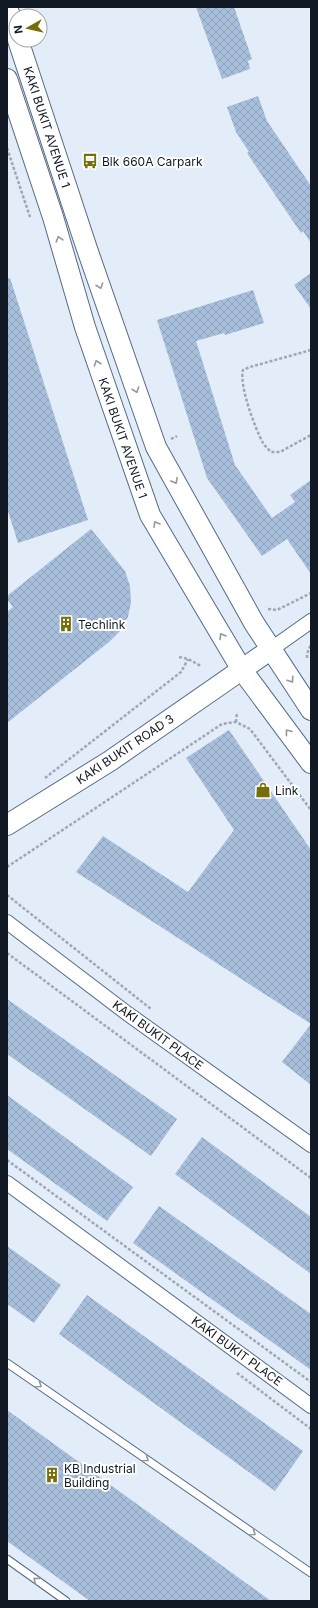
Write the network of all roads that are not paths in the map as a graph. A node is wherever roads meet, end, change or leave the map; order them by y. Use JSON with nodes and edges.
{"nodes":[{"id":1,"x":21,"y":48,"type":"edge"},
{"id":2,"x":7,"y":79,"type":"edge"},
{"id":3,"x":311,"y":621,"type":"edge"},
{"id":4,"x":270,"y":650,"type":"junction"},
{"id":5,"x":242,"y":670,"type":"junction"},
{"id":6,"x":311,"y":710,"type":"edge"},
{"id":7,"x":311,"y":763,"type":"edge"},
{"id":8,"x":7,"y":825,"type":"edge"},
{"id":9,"x":7,"y":922,"type":"edge"},
{"id":10,"x":311,"y":1145,"type":"edge"},
{"id":11,"x":7,"y":1183,"type":"edge"},
{"id":12,"x":7,"y":1363,"type":"edge"},
{"id":13,"x":311,"y":1406,"type":"edge"},
{"id":14,"x":7,"y":1559,"type":"edge"},
{"id":15,"x":311,"y":1573,"type":"edge"},
{"id":16,"x":66,"y":1601,"type":"edge"}],
"edges":[{"from":1,"to":4,"type":"main road","name":"KAKI BUKIT AVENUE 1","one_way":true},
{"from":5,"to":2,"type":"main road","name":"KAKI BUKIT AVENUE 1","one_way":true},
{"from":3,"to":4,"type":"street"},
{"from":4,"to":5,"type":"main road","name":"KAKI BUKIT ROAD 3"},
{"from":4,"to":6,"type":"main road","name":"KAKI BUKIT AVENUE 1","one_way":true},
{"from":7,"to":5,"type":"main road","name":"KAKI BUKIT AVENUE 1","one_way":true},
{"from":5,"to":8,"type":"main road","name":"KAKI BUKIT ROAD 3"},
{"from":9,"to":10,"type":"street","name":"KAKI BUKIT PLACE"},
{"from":11,"to":13,"type":"street","name":"KAKI BUKIT PLACE"},
{"from":12,"to":15,"type":"lane","one_way":true},
{"from":16,"to":14,"type":"lane","one_way":true}]}
